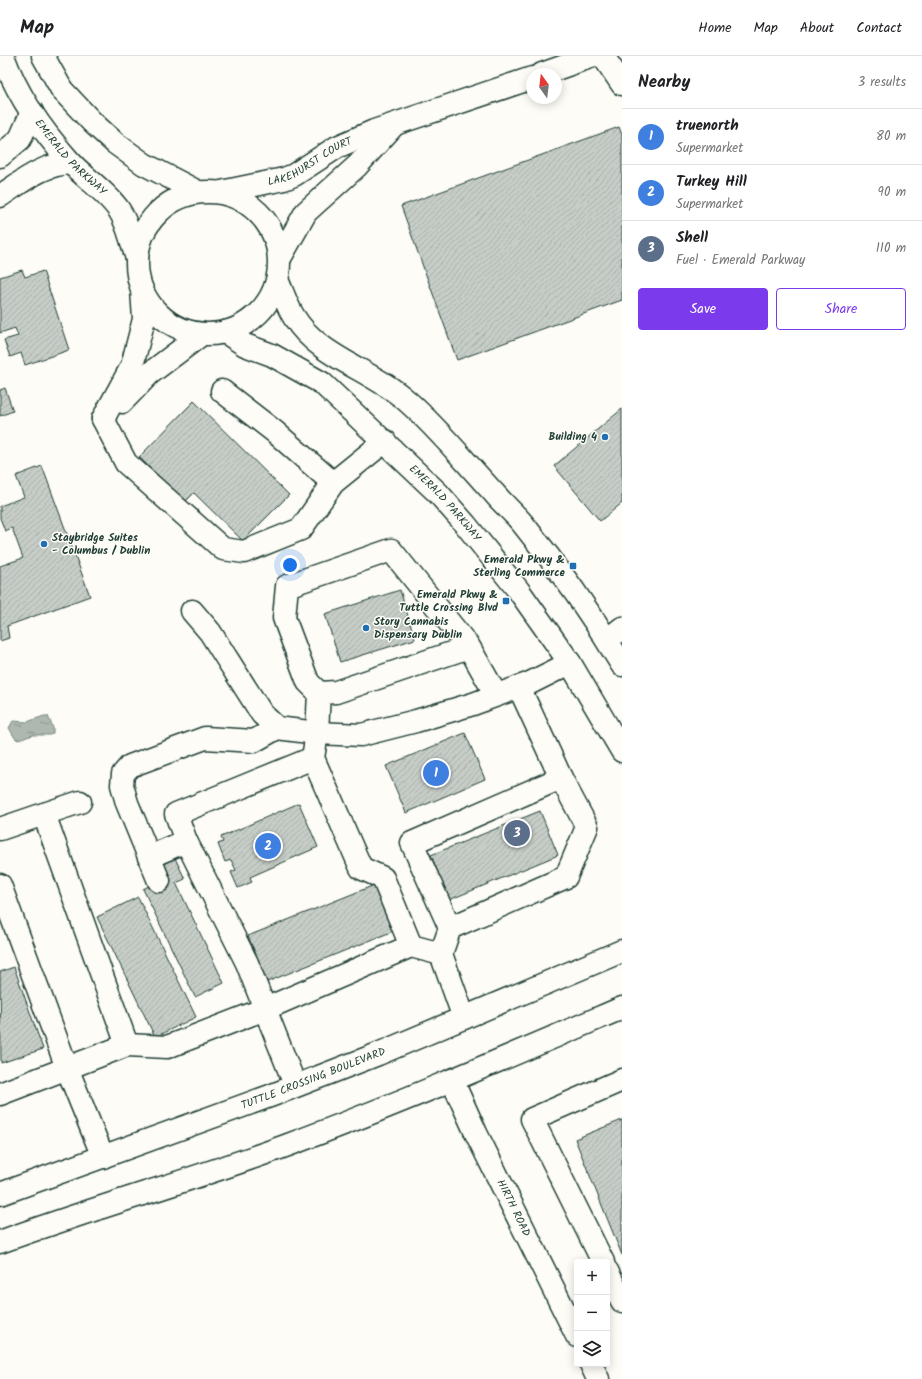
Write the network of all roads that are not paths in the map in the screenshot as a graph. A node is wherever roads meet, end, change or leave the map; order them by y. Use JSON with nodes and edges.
{"nodes":[{"id":1,"x":3,"y":56,"type":"edge"},
{"id":2,"x":43,"y":56,"type":"edge"},
{"id":3,"x":592,"y":56,"type":"edge"},
{"id":4,"x":603,"y":56,"type":"edge"},
{"id":5,"x":559,"y":68,"type":"edge"},
{"id":6,"x":526,"y":80,"type":"edge"},
{"id":7,"x":622,"y":84,"type":"edge"},
{"id":8,"x":32,"y":112,"type":"junction"},
{"id":9,"x":396,"y":124,"type":"junction"},
{"id":10,"x":0,"y":156,"type":"edge"},
{"id":11,"x":71,"y":163,"type":"junction"},
{"id":12,"x":198,"y":192,"type":"junction"},
{"id":13,"x":222,"y":192,"type":"junction"},
{"id":14,"x":0,"y":196,"type":"edge"},
{"id":15,"x":137,"y":258,"type":"junction"},
{"id":16,"x":280,"y":258,"type":"junction"},
{"id":17,"x":278,"y":282,"type":"junction"},
{"id":18,"x":142,"y":290,"type":"junction"},
{"id":19,"x":225,"y":332,"type":"junction"},
{"id":20,"x":202,"y":334,"type":"junction"},
{"id":21,"x":222,"y":391,"type":"dead end"},
{"id":22,"x":103,"y":419,"type":"junction"},
{"id":23,"x":385,"y":441,"type":"junction"},
{"id":24,"x":333,"y":483,"type":"junction"},
{"id":25,"x":192,"y":611,"type":"dead end"},
{"id":26,"x":614,"y":634,"type":"edge"},
{"id":27,"x":469,"y":647,"type":"junction"},
{"id":28,"x":570,"y":663,"type":"junction"},
{"id":29,"x":622,"y":665,"type":"edge"},
{"id":30,"x":519,"y":687,"type":"junction"},
{"id":31,"x":319,"y":693,"type":"junction"},
{"id":32,"x":496,"y":695,"type":"junction"},
{"id":33,"x":277,"y":728,"type":"junction"},
{"id":34,"x":317,"y":733,"type":"junction"},
{"id":35,"x":622,"y":751,"type":"edge"},
{"id":36,"x":313,"y":758,"type":"junction"},
{"id":37,"x":561,"y":778,"type":"junction"},
{"id":38,"x":80,"y":802,"type":"dead end"},
{"id":39,"x":44,"y":814,"type":"junction"},
{"id":40,"x":0,"y":829,"type":"edge"},
{"id":41,"x":186,"y":841,"type":"junction"},
{"id":42,"x":149,"y":857,"type":"junction"},
{"id":43,"x":159,"y":881,"type":"dead end"},
{"id":44,"x":0,"y":885,"type":"edge"},
{"id":45,"x":450,"y":928,"type":"junction"},
{"id":46,"x":411,"y":946,"type":"junction"},
{"id":47,"x":622,"y":951,"type":"edge"},
{"id":48,"x":441,"y":954,"type":"junction"},
{"id":49,"x":622,"y":1008,"type":"edge"},
{"id":50,"x":265,"y":1009,"type":"junction"},
{"id":51,"x":464,"y":1018,"type":"junction"},
{"id":52,"x":127,"y":1045,"type":"junction"},
{"id":53,"x":67,"y":1068,"type":"junction"},
{"id":54,"x":452,"y":1080,"type":"junction"},
{"id":55,"x":622,"y":1080,"type":"edge"},
{"id":56,"x":295,"y":1085,"type":"junction"},
{"id":57,"x":0,"y":1094,"type":"edge"},
{"id":58,"x":103,"y":1156,"type":"junction"},
{"id":59,"x":0,"y":1194,"type":"edge"},
{"id":60,"x":0,"y":1242,"type":"edge"},
{"id":61,"x":602,"y":1259,"type":"edge"},
{"id":62,"x":610,"y":1276,"type":"edge"},
{"id":63,"x":622,"y":1301,"type":"edge"},
{"id":64,"x":574,"y":1331,"type":"edge"},
{"id":65,"x":592,"y":1367,"type":"edge"},
{"id":66,"x":598,"y":1379,"type":"edge"}],
"edges":[{"from":1,"to":8,"type":"street","name":"EMERALD PARKWAY"},
{"from":2,"to":12,"type":"street"},
{"from":3,"to":5,"type":"street"},
{"from":4,"to":7,"type":"street"},
{"from":6,"to":9,"type":"street","name":"LAKEHURST COURT"},
{"from":8,"to":10,"type":"street"},
{"from":8,"to":11,"type":"street","name":"EMERALD PARKWAY"},
{"from":9,"to":13,"type":"street","name":"LAKEHURST COURT"},
{"from":9,"to":16,"type":"street","name":"LAKEHURST COURT"},
{"from":11,"to":14,"type":"street"},
{"from":11,"to":15,"type":"street","name":"EMERALD PARKWAY"},
{"from":12,"to":13,"type":"street"},
{"from":12,"to":15,"type":"street"},
{"from":13,"to":16,"type":"street"},
{"from":15,"to":18,"type":"street"},
{"from":16,"to":17,"type":"street"},
{"from":17,"to":19,"type":"street"},
{"from":17,"to":26,"type":"street"},
{"from":18,"to":20,"type":"street"},
{"from":18,"to":22,"type":"street"},
{"from":19,"to":20,"type":"street"},
{"from":19,"to":23,"type":"street","name":"EMERALD PARKWAY"},
{"from":20,"to":22,"type":"street"},
{"from":21,"to":24,"type":"street"},
{"from":22,"to":24,"type":"street"},
{"from":23,"to":24,"type":"street"},
{"from":23,"to":28,"type":"street","name":"EMERALD PARKWAY"},
{"from":25,"to":33,"type":"street"},
{"from":26,"to":29,"type":"street"},
{"from":27,"to":31,"type":"street"},
{"from":27,"to":31,"type":"street"},
{"from":27,"to":32,"type":"street"},
{"from":28,"to":30,"type":"street"},
{"from":28,"to":35,"type":"street","name":"EMERALD PARKWAY"},
{"from":30,"to":32,"type":"street"},
{"from":30,"to":37,"type":"street"},
{"from":31,"to":34,"type":"street"},
{"from":32,"to":34,"type":"street"},
{"from":33,"to":34,"type":"street"},
{"from":33,"to":42,"type":"street"},
{"from":34,"to":36,"type":"street"},
{"from":36,"to":41,"type":"street"},
{"from":36,"to":46,"type":"street"},
{"from":37,"to":45,"type":"street"},
{"from":37,"to":45,"type":"street"},
{"from":38,"to":39,"type":"street"},
{"from":39,"to":40,"type":"street"},
{"from":39,"to":52,"type":"street"},
{"from":41,"to":42,"type":"street"},
{"from":41,"to":50,"type":"street"},
{"from":42,"to":43,"type":"street"},
{"from":44,"to":53,"type":"street"},
{"from":45,"to":48,"type":"street"},
{"from":46,"to":48,"type":"street"},
{"from":46,"to":50,"type":"street"},
{"from":47,"to":51,"type":"street","name":"TUTTLE CROSSING BOULEVARD"},
{"from":48,"to":51,"type":"street"},
{"from":49,"to":54,"type":"street"},
{"from":50,"to":52,"type":"street"},
{"from":50,"to":56,"type":"street"},
{"from":51,"to":56,"type":"street","name":"TUTTLE CROSSING BOULEVARD"},
{"from":52,"to":53,"type":"street"},
{"from":53,"to":57,"type":"street"},
{"from":53,"to":58,"type":"street"},
{"from":54,"to":60,"type":"street"},
{"from":54,"to":64,"type":"street","name":"HIRTH ROAD"},
{"from":55,"to":61,"type":"street"},
{"from":56,"to":58,"type":"street","name":"TUTTLE CROSSING BOULEVARD"},
{"from":58,"to":59,"type":"street","name":"TUTTLE CROSSING BOULEVARD"},
{"from":62,"to":63,"type":"street"},
{"from":65,"to":66,"type":"street"}]}
